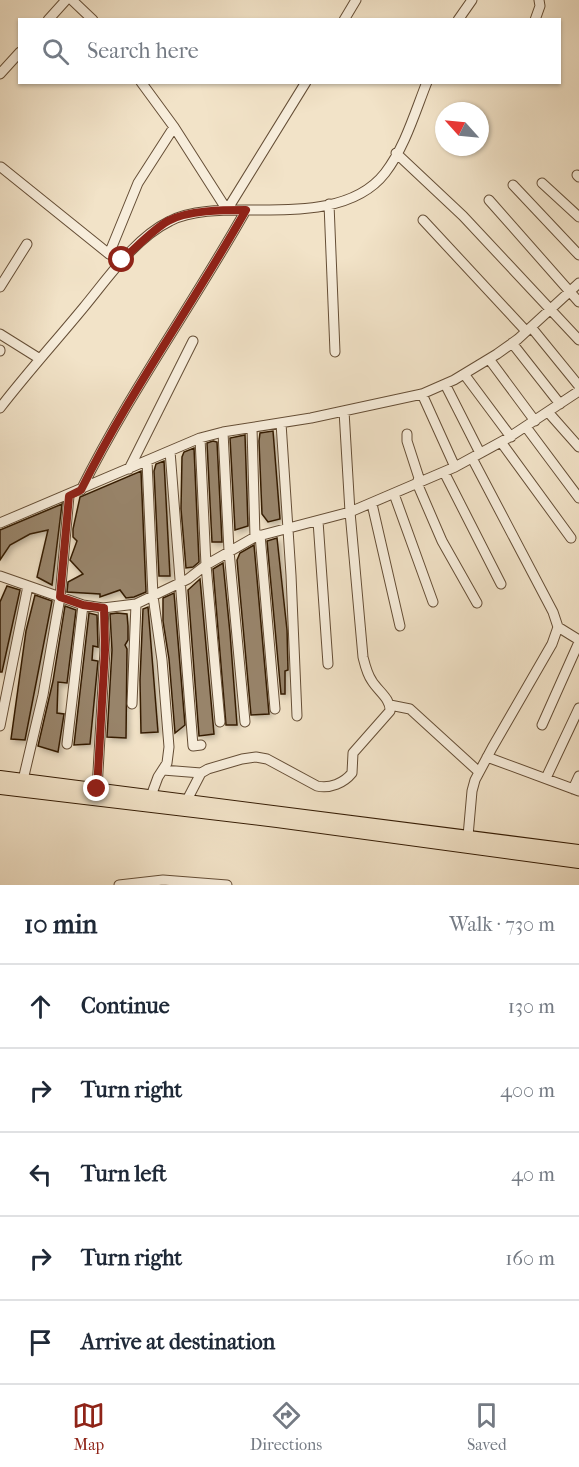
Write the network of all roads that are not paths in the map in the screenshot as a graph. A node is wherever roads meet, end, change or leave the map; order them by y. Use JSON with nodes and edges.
{"nodes":[{"id":1,"x":66,"y":0,"type":"edge"},
{"id":2,"x":72,"y":0,"type":"edge"},
{"id":3,"x":356,"y":0,"type":"edge"},
{"id":4,"x":471,"y":0,"type":"edge"},
{"id":5,"x":539,"y":0,"type":"edge"},
{"id":6,"x":50,"y":18,"type":"edge"},
{"id":7,"x":91,"y":18,"type":"edge"},
{"id":8,"x":345,"y":18,"type":"edge"},
{"id":9,"x":459,"y":18,"type":"edge"},
{"id":10,"x":536,"y":18,"type":"edge"},
{"id":11,"x":18,"y":54,"type":"edge"},
{"id":12,"x":0,"y":74,"type":"edge"},
{"id":13,"x":142,"y":84,"type":"edge"},
{"id":14,"x":305,"y":84,"type":"edge"},
{"id":15,"x":426,"y":84,"type":"edge"},
{"id":16,"x":174,"y":127,"type":"junction"},
{"id":17,"x":396,"y":153,"type":"junction"},
{"id":18,"x":1,"y":167,"type":"edge"},
{"id":19,"x":543,"y":183,"type":"dead end"},
{"id":20,"x":513,"y":185,"type":"dead end"},
{"id":21,"x":489,"y":200,"type":"dead end"},
{"id":22,"x":329,"y":204,"type":"junction"},
{"id":23,"x":227,"y":210,"type":"junction"},
{"id":24,"x":246,"y":210,"type":"junction"},
{"id":25,"x":579,"y":217,"type":"edge"},
{"id":26,"x":423,"y":220,"type":"dead end"},
{"id":27,"x":27,"y":244,"type":"dead end"},
{"id":28,"x":109,"y":254,"type":"junction"},
{"id":29,"x":579,"y":255,"type":"edge"},
{"id":30,"x":122,"y":260,"type":"junction"},
{"id":31,"x":579,"y":283,"type":"edge"},
{"id":32,"x":0,"y":287,"type":"edge"},
{"id":33,"x":570,"y":291,"type":"junction"},
{"id":34,"x":579,"y":302,"type":"edge"},
{"id":35,"x":551,"y":309,"type":"junction"},
{"id":36,"x":528,"y":329,"type":"junction"},
{"id":37,"x":0,"y":334,"type":"edge"},
{"id":38,"x":579,"y":340,"type":"edge"},
{"id":39,"x":193,"y":341,"type":"dead end"},
{"id":40,"x":512,"y":343,"type":"junction"},
{"id":41,"x":335,"y":352,"type":"dead end"},
{"id":42,"x":40,"y":359,"type":"junction"},
{"id":43,"x":489,"y":359,"type":"junction"},
{"id":44,"x":464,"y":374,"type":"junction"},
{"id":45,"x":445,"y":384,"type":"junction"},
{"id":46,"x":578,"y":393,"type":"edge"},
{"id":47,"x":422,"y":394,"type":"junction"},
{"id":48,"x":560,"y":404,"type":"junction"},
{"id":49,"x":0,"y":408,"type":"edge"},
{"id":50,"x":344,"y":411,"type":"junction"},
{"id":51,"x":548,"y":412,"type":"junction"},
{"id":52,"x":535,"y":420,"type":"junction"},
{"id":53,"x":281,"y":423,"type":"junction"},
{"id":54,"x":526,"y":426,"type":"junction"},
{"id":55,"x":252,"y":428,"type":"junction"},
{"id":56,"x":223,"y":432,"type":"junction"},
{"id":57,"x":407,"y":434,"type":"dead end"},
{"id":58,"x":511,"y":436,"type":"junction"},
{"id":59,"x":200,"y":438,"type":"junction"},
{"id":60,"x":501,"y":442,"type":"junction"},
{"id":61,"x":579,"y":447,"type":"edge"},
{"id":62,"x":170,"y":451,"type":"junction"},
{"id":63,"x":476,"y":456,"type":"junction"},
{"id":64,"x":147,"y":461,"type":"junction"},
{"id":65,"x":455,"y":467,"type":"junction"},
{"id":66,"x":129,"y":469,"type":"junction"},
{"id":67,"x":444,"y":472,"type":"junction"},
{"id":68,"x":417,"y":483,"type":"junction"},
{"id":69,"x":81,"y":490,"type":"junction"},
{"id":70,"x":394,"y":494,"type":"junction"},
{"id":71,"x":69,"y":496,"type":"junction"},
{"id":72,"x":579,"y":498,"type":"edge"},
{"id":73,"x":372,"y":504,"type":"junction"},
{"id":74,"x":350,"y":512,"type":"junction"},
{"id":75,"x":318,"y":521,"type":"junction"},
{"id":76,"x":0,"y":523,"type":"edge"},
{"id":77,"x":287,"y":528,"type":"junction"},
{"id":78,"x":258,"y":536,"type":"junction"},
{"id":79,"x":571,"y":538,"type":"dead end"},
{"id":80,"x":229,"y":551,"type":"junction"},
{"id":81,"x":206,"y":565,"type":"junction"},
{"id":82,"x":0,"y":578,"type":"edge"},
{"id":83,"x":180,"y":583,"type":"junction"},
{"id":84,"x":501,"y":584,"type":"dead end"},
{"id":85,"x":28,"y":585,"type":"junction"},
{"id":86,"x":153,"y":596,"type":"junction"},
{"id":87,"x":60,"y":597,"type":"junction"},
{"id":88,"x":433,"y":602,"type":"dead end"},
{"id":89,"x":477,"y":603,"type":"dead end"},
{"id":90,"x":135,"y":604,"type":"junction"},
{"id":91,"x":83,"y":605,"type":"junction"},
{"id":92,"x":104,"y":608,"type":"junction"},
{"id":93,"x":400,"y":626,"type":"dead end"},
{"id":94,"x":558,"y":627,"type":"junction"},
{"id":95,"x":579,"y":641,"type":"edge"},
{"id":96,"x":328,"y":664,"type":"dead end"},
{"id":97,"x":132,"y":704,"type":"dead end"},
{"id":98,"x":390,"y":705,"type":"junction"},
{"id":99,"x":579,"y":708,"type":"edge"},
{"id":100,"x":275,"y":709,"type":"dead end"},
{"id":101,"x":297,"y":716,"type":"dead end"},
{"id":102,"x":220,"y":722,"type":"dead end"},
{"id":103,"x":245,"y":722,"type":"dead end"},
{"id":104,"x":542,"y":725,"type":"dead end"},
{"id":105,"x":0,"y":726,"type":"edge"},
{"id":106,"x":67,"y":744,"type":"dead end"},
{"id":107,"x":201,"y":745,"type":"dead end"},
{"id":108,"x":487,"y":757,"type":"junction"},
{"id":109,"x":163,"y":770,"type":"junction"},
{"id":110,"x":479,"y":772,"type":"junction"},
{"id":111,"x":201,"y":773,"type":"junction"},
{"id":112,"x":579,"y":776,"type":"edge"},
{"id":113,"x":0,"y":777,"type":"edge"},
{"id":114,"x":546,"y":778,"type":"junction"},
{"id":115,"x":23,"y":780,"type":"junction"},
{"id":116,"x":0,"y":788,"type":"edge"},
{"id":117,"x":97,"y":789,"type":"junction"},
{"id":118,"x":576,"y":790,"type":"edge"},
{"id":119,"x":151,"y":796,"type":"junction"},
{"id":120,"x":186,"y":800,"type":"junction"},
{"id":121,"x":468,"y":836,"type":"junction"},
{"id":122,"x":579,"y":851,"type":"edge"},
{"id":123,"x":579,"y":862,"type":"edge"},
{"id":124,"x":119,"y":885,"type":"edge"},
{"id":125,"x":227,"y":885,"type":"edge"}],
"edges":[{"from":1,"to":6,"type":"street"},
{"from":2,"to":7,"type":"street"},
{"from":3,"to":8,"type":"street"},
{"from":4,"to":9,"type":"street"},
{"from":5,"to":10,"type":"street"},
{"from":11,"to":12,"type":"street"},
{"from":13,"to":16,"type":"street"},
{"from":14,"to":23,"type":"street"},
{"from":15,"to":17,"type":"street"},
{"from":16,"to":23,"type":"street"},
{"from":16,"to":28,"type":"street"},
{"from":17,"to":22,"type":"street"},
{"from":17,"to":35,"type":"street"},
{"from":18,"to":28,"type":"street"},
{"from":19,"to":25,"type":"street"},
{"from":20,"to":29,"type":"street"},
{"from":21,"to":33,"type":"street"},
{"from":22,"to":24,"type":"street"},
{"from":22,"to":41,"type":"street"},
{"from":23,"to":24,"type":"street"},
{"from":23,"to":30,"type":"street"},
{"from":24,"to":69,"type":"street"},
{"from":26,"to":36,"type":"street"},
{"from":27,"to":32,"type":"street"},
{"from":28,"to":30,"type":"street"},
{"from":30,"to":42,"type":"street"},
{"from":31,"to":33,"type":"street"},
{"from":33,"to":34,"type":"street"},
{"from":33,"to":35,"type":"street"},
{"from":35,"to":36,"type":"street"},
{"from":35,"to":38,"type":"street"},
{"from":36,"to":40,"type":"street"},
{"from":36,"to":46,"type":"street"},
{"from":37,"to":42,"type":"street"},
{"from":39,"to":66,"type":"street"},
{"from":40,"to":43,"type":"street"},
{"from":40,"to":48,"type":"street"},
{"from":42,"to":49,"type":"street"},
{"from":43,"to":44,"type":"street"},
{"from":43,"to":52,"type":"street"},
{"from":44,"to":45,"type":"street"},
{"from":44,"to":58,"type":"street"},
{"from":45,"to":47,"type":"street"},
{"from":45,"to":63,"type":"street"},
{"from":46,"to":48,"type":"street"},
{"from":47,"to":50,"type":"street"},
{"from":47,"to":65,"type":"street"},
{"from":48,"to":51,"type":"street"},
{"from":50,"to":53,"type":"street"},
{"from":50,"to":74,"type":"street"},
{"from":51,"to":52,"type":"street"},
{"from":51,"to":61,"type":"street"},
{"from":52,"to":54,"type":"street"},
{"from":53,"to":55,"type":"street"},
{"from":53,"to":77,"type":"street"},
{"from":54,"to":58,"type":"street"},
{"from":54,"to":72,"type":"street"},
{"from":55,"to":56,"type":"street"},
{"from":55,"to":78,"type":"street"},
{"from":56,"to":59,"type":"street"},
{"from":56,"to":80,"type":"street"},
{"from":57,"to":68,"type":"street"},
{"from":58,"to":60,"type":"street"},
{"from":59,"to":62,"type":"street"},
{"from":59,"to":81,"type":"street"},
{"from":60,"to":63,"type":"street"},
{"from":60,"to":79,"type":"street"},
{"from":62,"to":64,"type":"street"},
{"from":62,"to":83,"type":"street"},
{"from":63,"to":65,"type":"street"},
{"from":63,"to":94,"type":"street"},
{"from":64,"to":66,"type":"street"},
{"from":64,"to":86,"type":"street"},
{"from":65,"to":67,"type":"street"},
{"from":66,"to":69,"type":"street"},
{"from":67,"to":68,"type":"street"},
{"from":67,"to":84,"type":"street"},
{"from":68,"to":70,"type":"street"},
{"from":68,"to":89,"type":"street"},
{"from":69,"to":71,"type":"street"},
{"from":70,"to":73,"type":"street"},
{"from":70,"to":88,"type":"street"},
{"from":71,"to":76,"type":"street"},
{"from":71,"to":87,"type":"street"},
{"from":73,"to":74,"type":"street"},
{"from":73,"to":93,"type":"street"},
{"from":74,"to":75,"type":"street"},
{"from":74,"to":98,"type":"street"},
{"from":75,"to":77,"type":"street"},
{"from":75,"to":96,"type":"street"},
{"from":77,"to":78,"type":"street"},
{"from":77,"to":101,"type":"street"},
{"from":78,"to":80,"type":"street"},
{"from":78,"to":100,"type":"street"},
{"from":80,"to":81,"type":"street"},
{"from":80,"to":103,"type":"street"},
{"from":81,"to":83,"type":"street"},
{"from":81,"to":102,"type":"street"},
{"from":82,"to":85,"type":"street"},
{"from":83,"to":86,"type":"street"},
{"from":83,"to":107,"type":"street"},
{"from":85,"to":87,"type":"street"},
{"from":85,"to":105,"type":"street"},
{"from":86,"to":90,"type":"street"},
{"from":86,"to":109,"type":"street"},
{"from":87,"to":91,"type":"street"},
{"from":87,"to":115,"type":"street"},
{"from":90,"to":92,"type":"street"},
{"from":90,"to":97,"type":"street"},
{"from":91,"to":92,"type":"street"},
{"from":91,"to":106,"type":"street"},
{"from":92,"to":117,"type":"street"},
{"from":94,"to":95,"type":"street"},
{"from":94,"to":108,"type":"street"},
{"from":95,"to":104,"type":"street"},
{"from":98,"to":110,"type":"street"},
{"from":98,"to":111,"type":"street"},
{"from":99,"to":114,"type":"street"},
{"from":108,"to":110,"type":"street"},
{"from":108,"to":114,"type":"street"},
{"from":109,"to":111,"type":"street"},
{"from":109,"to":119,"type":"street"},
{"from":110,"to":121,"type":"street"},
{"from":111,"to":120,"type":"street"},
{"from":112,"to":118,"type":"street"},
{"from":113,"to":115,"type":"main road"},
{"from":114,"to":118,"type":"street"},
{"from":115,"to":117,"type":"main road"},
{"from":116,"to":123,"type":"main road"},
{"from":117,"to":119,"type":"main road"},
{"from":119,"to":120,"type":"main road"},
{"from":120,"to":121,"type":"main road"},
{"from":121,"to":122,"type":"main road"},
{"from":124,"to":125,"type":"street"}]}
